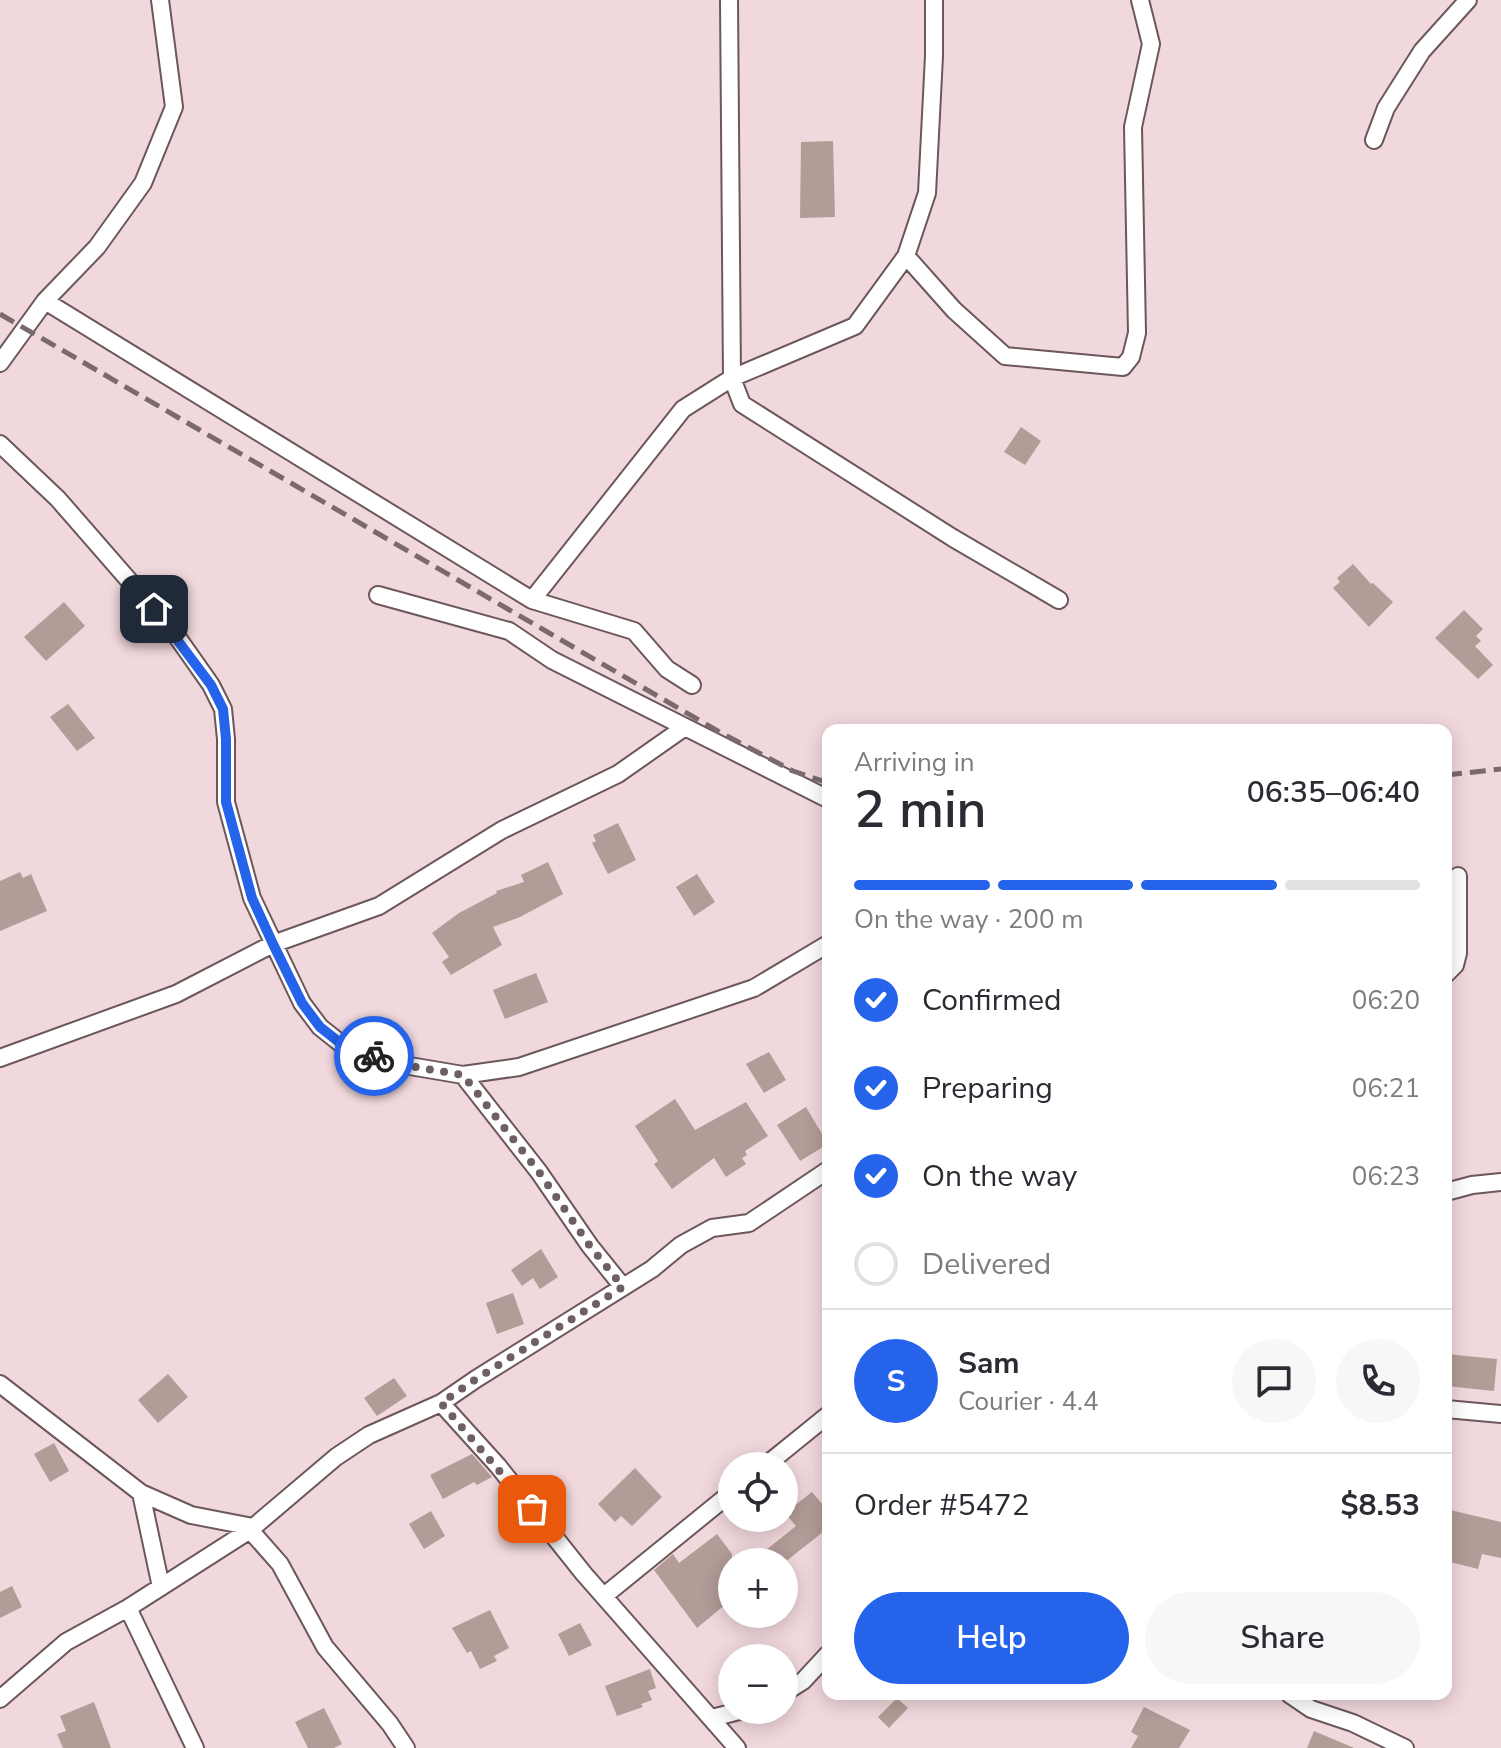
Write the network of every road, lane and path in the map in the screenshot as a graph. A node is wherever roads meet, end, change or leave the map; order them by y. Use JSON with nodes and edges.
{"nodes":[{"id":1,"x":160,"y":0,"type":"edge"},
{"id":2,"x":729,"y":0,"type":"edge"},
{"id":3,"x":934,"y":0,"type":"edge"},
{"id":4,"x":1140,"y":0,"type":"edge"},
{"id":5,"x":1468,"y":0,"type":"edge"},
{"id":6,"x":1374,"y":140,"type":"dead end"},
{"id":7,"x":906,"y":256,"type":"junction"},
{"id":8,"x":45,"y":301,"type":"junction"},
{"id":9,"x":0,"y":363,"type":"edge"},
{"id":10,"x":732,"y":378,"type":"junction"},
{"id":11,"x":0,"y":444,"type":"edge"},
{"id":12,"x":378,"y":595,"type":"dead end"},
{"id":13,"x":532,"y":600,"type":"junction"},
{"id":14,"x":1059,"y":600,"type":"dead end"},
{"id":15,"x":692,"y":685,"type":"dead end"},
{"id":16,"x":685,"y":727,"type":"junction"},
{"id":17,"x":822,"y":796,"type":"edge"},
{"id":18,"x":1458,"y":876,"type":"dead end"},
{"id":19,"x":273,"y":944,"type":"junction"},
{"id":20,"x":822,"y":948,"type":"edge"},
{"id":21,"x":1452,"y":968,"type":"edge"},
{"id":22,"x":0,"y":1058,"type":"edge"},
{"id":23,"x":463,"y":1075,"type":"junction"},
{"id":24,"x":822,"y":1174,"type":"edge"},
{"id":25,"x":1501,"y":1182,"type":"edge"},
{"id":26,"x":1452,"y":1190,"type":"edge"},
{"id":27,"x":623,"y":1287,"type":"junction"},
{"id":28,"x":0,"y":1384,"type":"edge"},
{"id":29,"x":441,"y":1403,"type":"junction"},
{"id":30,"x":1452,"y":1410,"type":"edge"},
{"id":31,"x":1501,"y":1414,"type":"edge"},
{"id":32,"x":822,"y":1420,"type":"edge"},
{"id":33,"x":782,"y":1452,"type":"edge"},
{"id":34,"x":141,"y":1493,"type":"junction"},
{"id":35,"x":718,"y":1503,"type":"edge"},
{"id":36,"x":251,"y":1529,"type":"junction"},
{"id":37,"x":161,"y":1587,"type":"junction"},
{"id":38,"x":604,"y":1596,"type":"junction"},
{"id":39,"x":128,"y":1608,"type":"junction"},
{"id":40,"x":822,"y":1660,"type":"edge"},
{"id":41,"x":798,"y":1684,"type":"edge"},
{"id":42,"x":0,"y":1699,"type":"edge"},
{"id":43,"x":1298,"y":1700,"type":"edge"},
{"id":44,"x":718,"y":1716,"type":"edge"},
{"id":45,"x":712,"y":1718,"type":"junction"},
{"id":46,"x":195,"y":1748,"type":"edge"},
{"id":47,"x":406,"y":1748,"type":"edge"},
{"id":48,"x":737,"y":1748,"type":"edge"},
{"id":49,"x":1405,"y":1748,"type":"edge"}],
"edges":[{"from":1,"to":8,"type":"street"},
{"from":2,"to":10,"type":"street"},
{"from":3,"to":7,"type":"street"},
{"from":4,"to":7,"type":"street"},
{"from":5,"to":6,"type":"street"},
{"from":7,"to":10,"type":"street"},
{"from":8,"to":9,"type":"street"},
{"from":8,"to":13,"type":"street"},
{"from":10,"to":13,"type":"street"},
{"from":10,"to":14,"type":"street"},
{"from":11,"to":19,"type":"street"},
{"from":12,"to":16,"type":"street"},
{"from":13,"to":15,"type":"street"},
{"from":16,"to":17,"type":"street"},
{"from":16,"to":19,"type":"street"},
{"from":18,"to":21,"type":"street"},
{"from":19,"to":22,"type":"street"},
{"from":19,"to":23,"type":"street"},
{"from":20,"to":23,"type":"street"},
{"from":23,"to":27,"type":"street"},
{"from":24,"to":27,"type":"street"},
{"from":25,"to":26,"type":"street"},
{"from":27,"to":29,"type":"street"},
{"from":28,"to":34,"type":"street"},
{"from":29,"to":36,"type":"street"},
{"from":29,"to":38,"type":"street"},
{"from":30,"to":31,"type":"street"},
{"from":32,"to":33,"type":"street"},
{"from":34,"to":36,"type":"street"},
{"from":34,"to":37,"type":"street"},
{"from":35,"to":38,"type":"street"},
{"from":36,"to":37,"type":"street"},
{"from":36,"to":47,"type":"street"},
{"from":37,"to":39,"type":"street"},
{"from":38,"to":45,"type":"street"},
{"from":39,"to":42,"type":"street"},
{"from":39,"to":46,"type":"street"},
{"from":40,"to":41,"type":"street"},
{"from":43,"to":49,"type":"street"},
{"from":44,"to":45,"type":"street"},
{"from":45,"to":48,"type":"street"}]}
